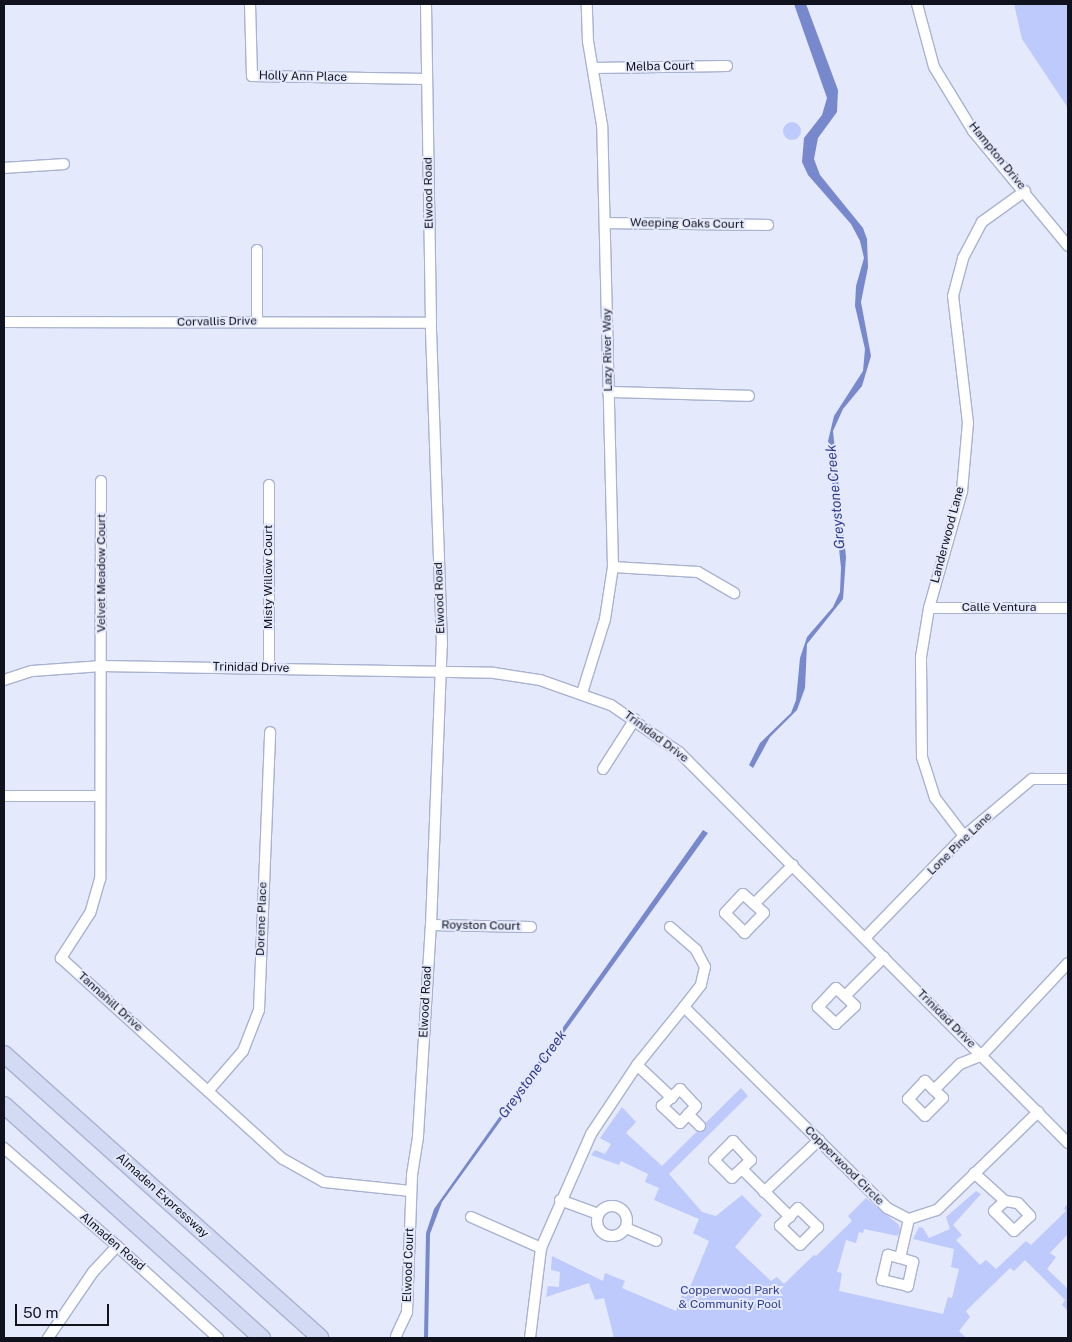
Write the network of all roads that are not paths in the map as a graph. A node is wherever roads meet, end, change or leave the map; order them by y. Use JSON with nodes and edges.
{"nodes":[{"id":1,"x":250,"y":4,"type":"edge"},
{"id":2,"x":426,"y":4,"type":"edge"},
{"id":3,"x":587,"y":4,"type":"edge"},
{"id":4,"x":917,"y":4,"type":"edge"},
{"id":5,"x":727,"y":66,"type":"dead end"},
{"id":6,"x":594,"y":68,"type":"junction"},
{"id":7,"x":427,"y":79,"type":"junction"},
{"id":8,"x":64,"y":164,"type":"dead end"},
{"id":9,"x":4,"y":168,"type":"edge"},
{"id":10,"x":1025,"y":191,"type":"junction"},
{"id":11,"x":606,"y":223,"type":"junction"},
{"id":12,"x":768,"y":225,"type":"dead end"},
{"id":13,"x":1068,"y":246,"type":"edge"},
{"id":14,"x":257,"y":250,"type":"dead end"},
{"id":15,"x":4,"y":322,"type":"edge"},
{"id":16,"x":257,"y":322,"type":"junction"},
{"id":17,"x":431,"y":323,"type":"junction"},
{"id":18,"x":608,"y":392,"type":"junction"},
{"id":19,"x":750,"y":396,"type":"dead end"},
{"id":20,"x":101,"y":481,"type":"dead end"},
{"id":21,"x":269,"y":485,"type":"dead end"},
{"id":22,"x":613,"y":567,"type":"junction"},
{"id":23,"x":734,"y":593,"type":"dead end"},
{"id":24,"x":929,"y":608,"type":"junction"},
{"id":25,"x":1068,"y":608,"type":"edge"},
{"id":26,"x":102,"y":666,"type":"junction"},
{"id":27,"x":269,"y":669,"type":"junction"},
{"id":28,"x":440,"y":672,"type":"junction"},
{"id":29,"x":4,"y":680,"type":"edge"},
{"id":30,"x":582,"y":693,"type":"junction"},
{"id":31,"x":635,"y":719,"type":"junction"},
{"id":32,"x":270,"y":732,"type":"dead end"},
{"id":33,"x":603,"y":769,"type":"dead end"},
{"id":34,"x":1068,"y":779,"type":"edge"},
{"id":35,"x":4,"y":796,"type":"edge"},
{"id":36,"x":99,"y":796,"type":"junction"},
{"id":37,"x":964,"y":836,"type":"junction"},
{"id":38,"x":793,"y":865,"type":"junction"},
{"id":39,"x":754,"y":904,"type":"dead end"},
{"id":40,"x":431,"y":925,"type":"junction"},
{"id":41,"x":670,"y":926,"type":"dead end"},
{"id":42,"x":531,"y":927,"type":"dead end"},
{"id":43,"x":865,"y":938,"type":"junction"},
{"id":44,"x":884,"y":957,"type":"junction"},
{"id":45,"x":1068,"y":963,"type":"edge"},
{"id":46,"x":845,"y":996,"type":"dead end"},
{"id":47,"x":684,"y":1008,"type":"junction"},
{"id":48,"x":4,"y":1054,"type":"edge"},
{"id":49,"x":982,"y":1055,"type":"junction"},
{"id":50,"x":637,"y":1065,"type":"junction"},
{"id":51,"x":209,"y":1090,"type":"junction"},
{"id":52,"x":934,"y":1090,"type":"dead end"},
{"id":53,"x":672,"y":1098,"type":"junction"},
{"id":54,"x":4,"y":1106,"type":"edge"},
{"id":55,"x":1038,"y":1112,"type":"junction"},
{"id":56,"x":688,"y":1114,"type":"junction"},
{"id":57,"x":700,"y":1126,"type":"dead end"},
{"id":58,"x":819,"y":1140,"type":"junction"},
{"id":59,"x":1068,"y":1142,"type":"edge"},
{"id":60,"x":4,"y":1148,"type":"edge"},
{"id":61,"x":742,"y":1169,"type":"dead end"},
{"id":62,"x":974,"y":1173,"type":"junction"},
{"id":63,"x":411,"y":1191,"type":"junction"},
{"id":64,"x":764,"y":1192,"type":"junction"},
{"id":65,"x":560,"y":1200,"type":"junction"},
{"id":66,"x":1005,"y":1201,"type":"dead end"},
{"id":67,"x":598,"y":1214,"type":"junction"},
{"id":68,"x":471,"y":1217,"type":"dead end"},
{"id":69,"x":790,"y":1217,"type":"dead end"},
{"id":70,"x":909,"y":1219,"type":"junction"},
{"id":71,"x":626,"y":1228,"type":"junction"},
{"id":72,"x":656,"y":1241,"type":"dead end"},
{"id":73,"x":118,"y":1246,"type":"junction"},
{"id":74,"x":541,"y":1248,"type":"junction"},
{"id":75,"x":900,"y":1258,"type":"dead end"},
{"id":76,"x":396,"y":1336,"type":"dead end"},
{"id":77,"x":48,"y":1338,"type":"edge"},
{"id":78,"x":218,"y":1338,"type":"edge"},
{"id":79,"x":262,"y":1338,"type":"edge"},
{"id":80,"x":320,"y":1338,"type":"edge"},
{"id":81,"x":530,"y":1338,"type":"edge"}],
"edges":[{"from":1,"to":7,"type":"street","name":"Holly Ann Place"},
{"from":2,"to":7,"type":"street","name":"Elwood Road"},
{"from":3,"to":6,"type":"street","name":"Lazy River Way"},
{"from":4,"to":10,"type":"street","name":"Hampton Drive"},
{"from":5,"to":6,"type":"street","name":"Melba Court"},
{"from":6,"to":11,"type":"street","name":"Lazy River Way"},
{"from":7,"to":17,"type":"street","name":"Elwood Road"},
{"from":8,"to":9,"type":"street"},
{"from":10,"to":13,"type":"street","name":"Hampton Drive"},
{"from":10,"to":24,"type":"street","name":"Landerwood Lane"},
{"from":11,"to":12,"type":"street","name":"Weeping Oaks Court"},
{"from":11,"to":18,"type":"street","name":"Lazy River Way"},
{"from":14,"to":16,"type":"street"},
{"from":15,"to":16,"type":"street","name":"Corvallis Drive"},
{"from":16,"to":17,"type":"street","name":"Corvallis Drive"},
{"from":17,"to":28,"type":"street","name":"Elwood Road"},
{"from":18,"to":19,"type":"street"},
{"from":18,"to":22,"type":"street","name":"Lazy River Way"},
{"from":20,"to":26,"type":"street","name":"Velvet Meadow Court"},
{"from":21,"to":27,"type":"street","name":"Misty Willow Court"},
{"from":22,"to":23,"type":"street"},
{"from":22,"to":30,"type":"street","name":"Lazy River Way"},
{"from":24,"to":25,"type":"street","name":"Calle Ventura"},
{"from":24,"to":37,"type":"street","name":"Landerwood Lane"},
{"from":26,"to":27,"type":"street","name":"Trinidad Drive"},
{"from":26,"to":29,"type":"street","name":"Trinidad Drive"},
{"from":26,"to":36,"type":"street","name":"Tannahill Drive"},
{"from":27,"to":28,"type":"street","name":"Trinidad Drive"},
{"from":28,"to":30,"type":"street","name":"Trinidad Drive"},
{"from":28,"to":40,"type":"street","name":"Elwood Road"},
{"from":30,"to":31,"type":"street","name":"Trinidad Drive"},
{"from":31,"to":33,"type":"street"},
{"from":31,"to":38,"type":"street","name":"Trinidad Drive"},
{"from":32,"to":51,"type":"street","name":"Dorene Place"},
{"from":34,"to":37,"type":"street","name":"Lone Pine Lane"},
{"from":35,"to":36,"type":"street"},
{"from":36,"to":51,"type":"street","name":"Tannahill Drive"},
{"from":37,"to":43,"type":"street","name":"Lone Pine Lane"},
{"from":38,"to":39,"type":"street"},
{"from":38,"to":43,"type":"street","name":"Trinidad Drive"},
{"from":40,"to":42,"type":"street","name":"Royston Court"},
{"from":40,"to":63,"type":"street","name":"Elwood Road"},
{"from":41,"to":47,"type":"street"},
{"from":43,"to":44,"type":"street","name":"Trinidad Drive"},
{"from":44,"to":46,"type":"street"},
{"from":44,"to":49,"type":"street","name":"Trinidad Drive"},
{"from":45,"to":49,"type":"street"},
{"from":47,"to":50,"type":"street"},
{"from":47,"to":58,"type":"street","name":"Copperwood Circle"},
{"from":48,"to":80,"type":"main road","name":"Almaden Expressway"},
{"from":49,"to":52,"type":"street"},
{"from":49,"to":55,"type":"street","name":"Trinidad Drive"},
{"from":50,"to":53,"type":"street"},
{"from":50,"to":65,"type":"street"},
{"from":51,"to":63,"type":"street","name":"Tannahill Drive"},
{"from":53,"to":56,"type":"street"},
{"from":53,"to":56,"type":"street"},
{"from":54,"to":79,"type":"main road"},
{"from":55,"to":59,"type":"street","name":"Trinidad Drive"},
{"from":55,"to":62,"type":"street"},
{"from":56,"to":57,"type":"street"},
{"from":58,"to":64,"type":"street"},
{"from":58,"to":70,"type":"street","name":"Copperwood Circle"},
{"from":60,"to":73,"type":"street","name":"Almaden Road"},
{"from":61,"to":64,"type":"street"},
{"from":62,"to":66,"type":"street"},
{"from":62,"to":70,"type":"street"},
{"from":63,"to":76,"type":"street","name":"Elwood Court"},
{"from":64,"to":69,"type":"street"},
{"from":65,"to":67,"type":"street"},
{"from":65,"to":74,"type":"street"},
{"from":67,"to":71,"type":"street"},
{"from":67,"to":71,"type":"street"},
{"from":68,"to":74,"type":"street"},
{"from":70,"to":75,"type":"street"},
{"from":71,"to":72,"type":"street"},
{"from":73,"to":77,"type":"street"},
{"from":73,"to":78,"type":"street","name":"Almaden Road"},
{"from":74,"to":81,"type":"street"}]}
